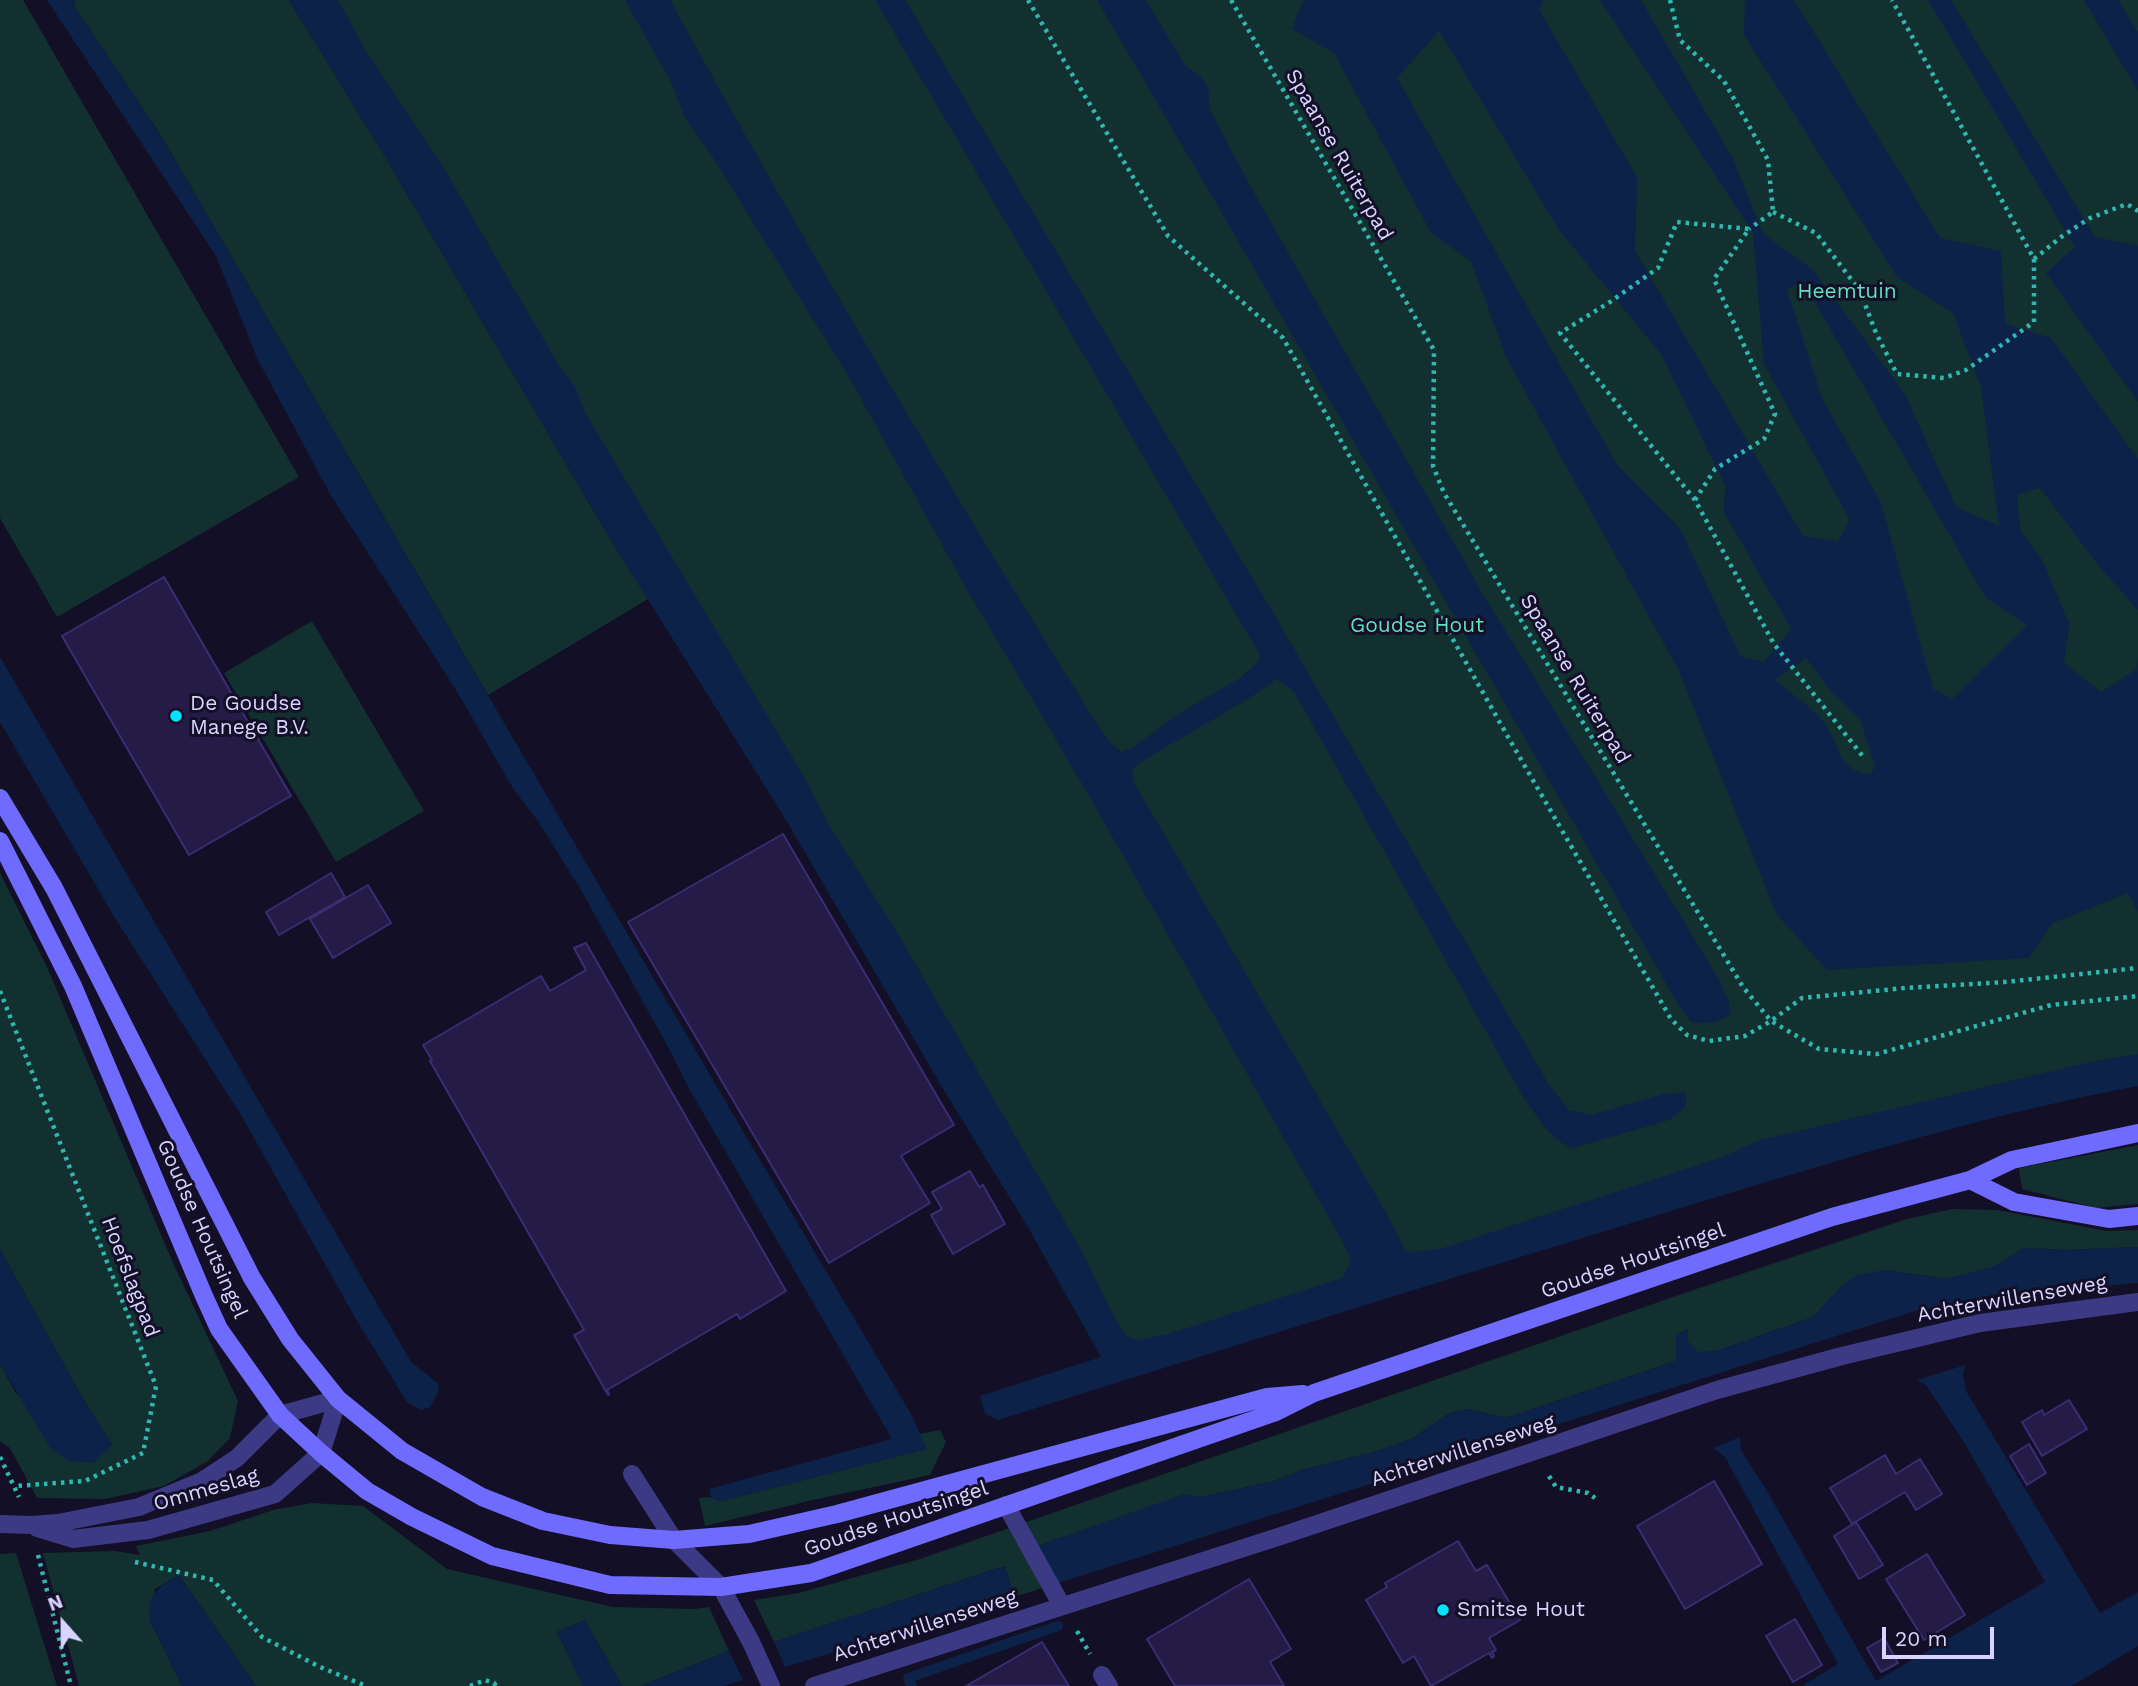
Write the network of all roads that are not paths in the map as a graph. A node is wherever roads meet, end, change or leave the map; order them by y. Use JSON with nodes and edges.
{"nodes":[{"id":1,"x":0,"y":798,"type":"edge"},
{"id":2,"x":0,"y":841,"type":"edge"},
{"id":3,"x":2138,"y":1133,"type":"edge"},
{"id":4,"x":1970,"y":1180,"type":"junction"},
{"id":5,"x":2138,"y":1216,"type":"edge"},
{"id":6,"x":2138,"y":1302,"type":"edge"},
{"id":7,"x":1314,"y":1393,"type":"junction"},
{"id":8,"x":338,"y":1399,"type":"junction"},
{"id":9,"x":280,"y":1415,"type":"junction"},
{"id":10,"x":321,"y":1453,"type":"junction"},
{"id":11,"x":632,"y":1474,"type":"dead end"},
{"id":12,"x":1006,"y":1505,"type":"junction"},
{"id":13,"x":0,"y":1524,"type":"edge"},
{"id":14,"x":30,"y":1525,"type":"junction"},
{"id":15,"x":674,"y":1540,"type":"junction"},
{"id":16,"x":722,"y":1587,"type":"junction"},
{"id":17,"x":1062,"y":1606,"type":"junction"},
{"id":18,"x":770,"y":1684,"type":"edge"},
{"id":19,"x":814,"y":1686,"type":"edge"}],
"edges":[{"from":1,"to":8,"type":"main road","name":"Goudse Houtsingel"},
{"from":2,"to":9,"type":"main road","name":"Goudse Houtsingel"},
{"from":3,"to":4,"type":"main road","name":"Goudse Houtsingel"},
{"from":4,"to":5,"type":"main road"},
{"from":4,"to":7,"type":"main road","name":"Goudse Houtsingel"},
{"from":6,"to":17,"type":"street","name":"Achterwillenseweg"},
{"from":7,"to":12,"type":"main road","name":"Goudse Houtsingel"},
{"from":7,"to":15,"type":"main road","name":"Goudse Houtsingel"},
{"from":8,"to":9,"type":"street","name":"Ommeslag"},
{"from":8,"to":10,"type":"street"},
{"from":8,"to":15,"type":"main road","name":"Goudse Houtsingel"},
{"from":9,"to":10,"type":"main road","name":"Goudse Houtsingel"},
{"from":9,"to":14,"type":"street","name":"Ommeslag"},
{"from":10,"to":14,"type":"street","name":"Ommeslag"},
{"from":10,"to":16,"type":"main road","name":"Goudse Houtsingel"},
{"from":11,"to":15,"type":"street"},
{"from":12,"to":16,"type":"main road","name":"Goudse Houtsingel"},
{"from":12,"to":17,"type":"street"},
{"from":13,"to":14,"type":"street","name":"Ommeslag"},
{"from":15,"to":16,"type":"street"},
{"from":16,"to":18,"type":"street"},
{"from":17,"to":19,"type":"street","name":"Achterwillenseweg"}]}
